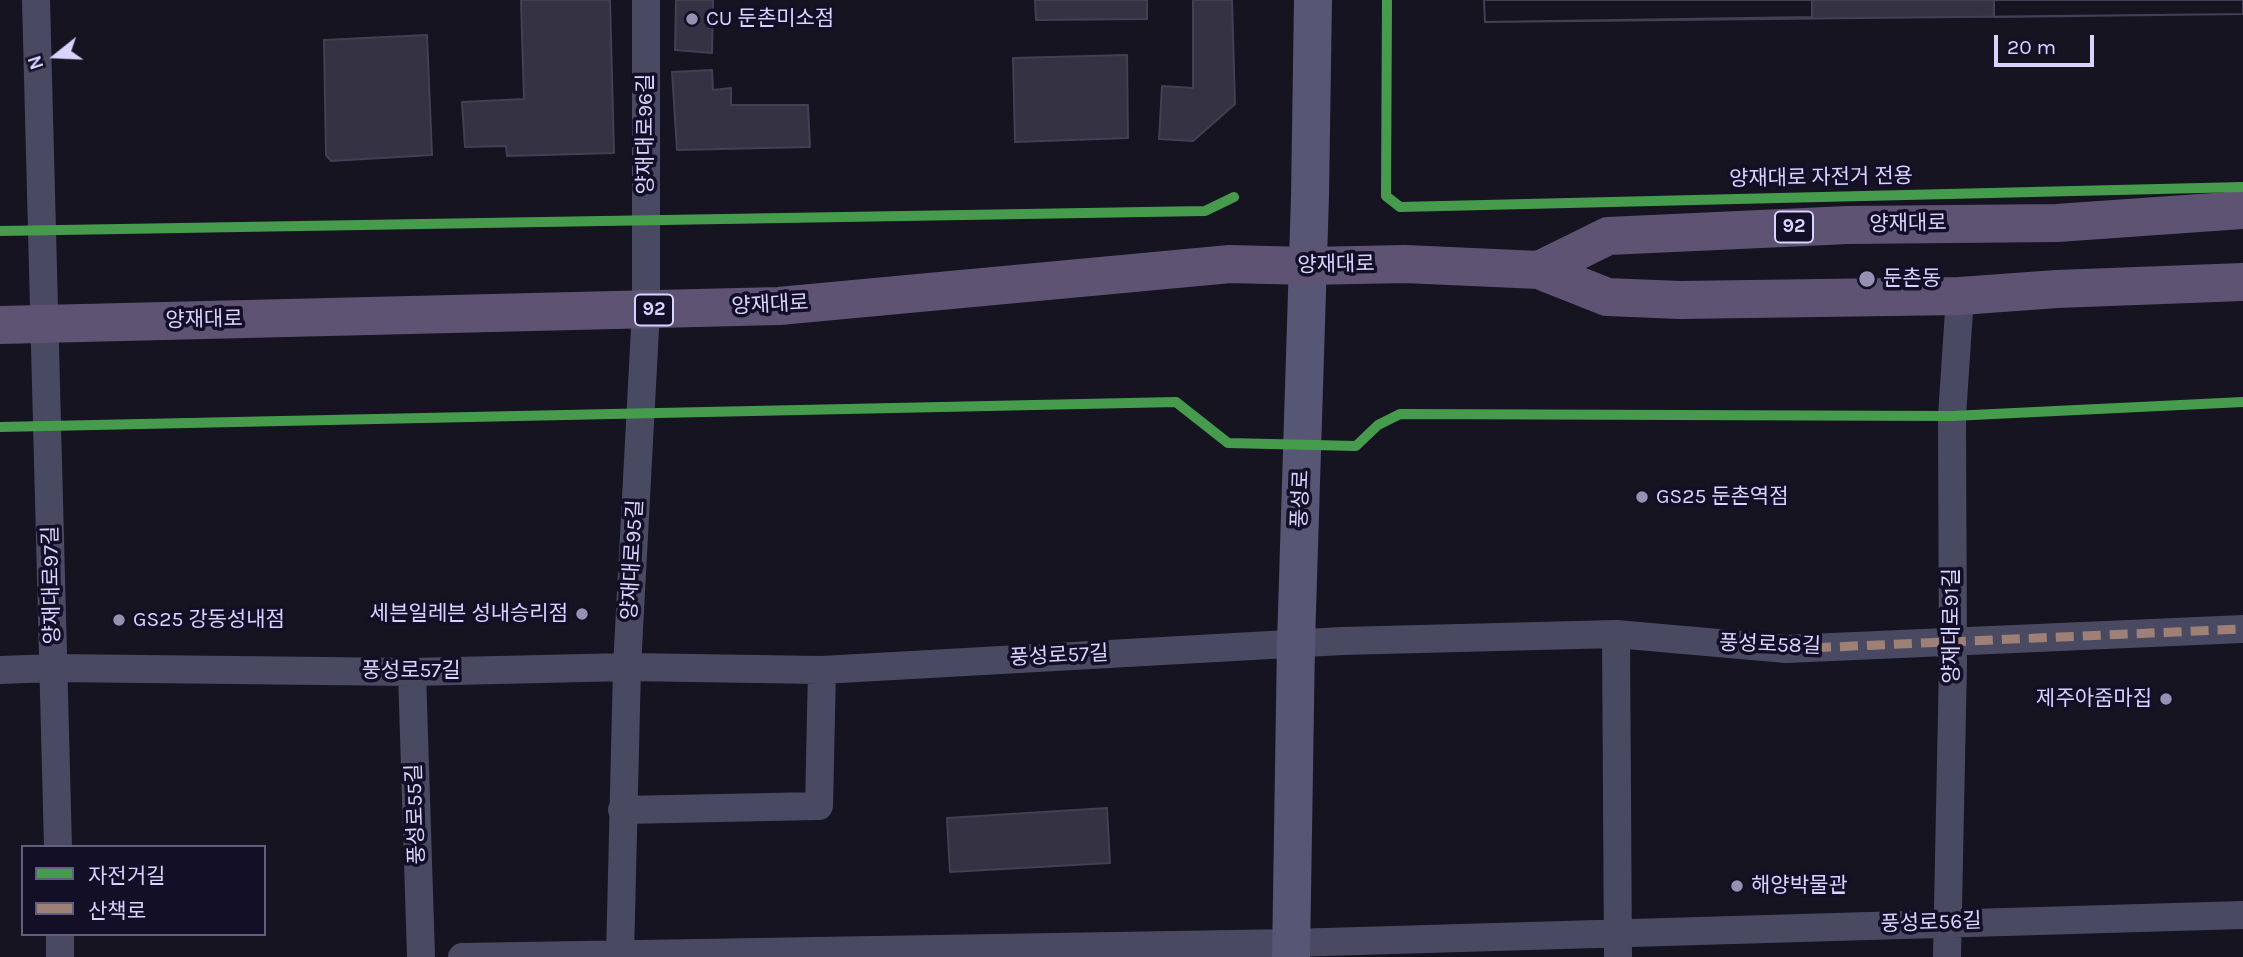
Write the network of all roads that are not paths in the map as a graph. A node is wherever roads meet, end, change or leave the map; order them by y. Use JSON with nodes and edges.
{"nodes":[{"id":1,"x":36,"y":0,"type":"edge"},
{"id":2,"x":646,"y":0,"type":"edge"},
{"id":3,"x":1313,"y":0,"type":"edge"},
{"id":4,"x":2243,"y":210,"type":"edge"},
{"id":5,"x":1307,"y":266,"type":"junction"},
{"id":6,"x":1539,"y":270,"type":"junction"},
{"id":7,"x":2243,"y":282,"type":"edge"},
{"id":8,"x":1960,"y":296,"type":"junction"},
{"id":9,"x":646,"y":310,"type":"junction"},
{"id":10,"x":0,"y":324,"type":"edge"},
{"id":11,"x":45,"y":324,"type":"junction"},
{"id":12,"x":2243,"y":629,"type":"edge"},
{"id":13,"x":1616,"y":634,"type":"junction"},
{"id":14,"x":1953,"y":642,"type":"junction"},
{"id":15,"x":1296,"y":643,"type":"junction"},
{"id":16,"x":627,"y":667,"type":"junction"},
{"id":17,"x":54,"y":668,"type":"junction"},
{"id":18,"x":0,"y":670,"type":"edge"},
{"id":19,"x":822,"y":670,"type":"junction"},
{"id":20,"x":412,"y":672,"type":"junction"},
{"id":21,"x":622,"y":810,"type":"junction"},
{"id":22,"x":58,"y":845,"type":"edge"},
{"id":23,"x":2243,"y":915,"type":"edge"},
{"id":24,"x":1948,"y":922,"type":"junction"},
{"id":25,"x":60,"y":936,"type":"edge"},
{"id":26,"x":1618,"y":946,"type":"edge"},
{"id":27,"x":1291,"y":950,"type":"edge"},
{"id":28,"x":913,"y":953,"type":"edge"},
{"id":29,"x":620,"y":955,"type":"edge"},
{"id":30,"x":60,"y":957,"type":"edge"},
{"id":31,"x":421,"y":957,"type":"edge"},
{"id":32,"x":462,"y":957,"type":"edge"},
{"id":33,"x":1947,"y":957,"type":"edge"}],
"edges":[{"from":1,"to":11,"type":"street","name":"양재대로97길"},
{"from":2,"to":9,"type":"street","name":"양재대로96길"},
{"from":3,"to":5,"type":"street","name":"풍성로"},
{"from":4,"to":6,"type":"main road","name":"양재대로","number":"92"},
{"from":5,"to":6,"type":"main road","name":"양재대로","number":"92"},
{"from":5,"to":9,"type":"main road","name":"양재대로","number":"92"},
{"from":5,"to":15,"type":"street","name":"풍성로"},
{"from":6,"to":8,"type":"main road","name":"양재대로","number":"92"},
{"from":7,"to":8,"type":"main road","name":"양재대로","number":"92"},
{"from":8,"to":14,"type":"street","name":"양재대로91길"},
{"from":9,"to":11,"type":"main road","name":"양재대로","number":"92"},
{"from":9,"to":16,"type":"street","name":"양재대로95길"},
{"from":10,"to":11,"type":"main road","name":"양재대로","number":"92"},
{"from":11,"to":17,"type":"street","name":"양재대로97길"},
{"from":12,"to":14,"type":"street","name":"풍성로58길"},
{"from":13,"to":14,"type":"street","name":"풍성로58길"},
{"from":13,"to":15,"type":"street","name":"풍성로58길"},
{"from":13,"to":26,"type":"street"},
{"from":14,"to":24,"type":"street","name":"양재대로91길"},
{"from":15,"to":19,"type":"street","name":"풍성로57길"},
{"from":15,"to":27,"type":"street","name":"풍성로"},
{"from":16,"to":19,"type":"street","name":"풍성로57길"},
{"from":16,"to":20,"type":"street","name":"풍성로57길"},
{"from":16,"to":21,"type":"street","name":"양재대로95길"},
{"from":17,"to":18,"type":"street","name":"풍성로57길"},
{"from":17,"to":20,"type":"street","name":"풍성로57길"},
{"from":17,"to":22,"type":"street","name":"양재대로97길"},
{"from":19,"to":21,"type":"street"},
{"from":20,"to":31,"type":"street","name":"풍성로55길"},
{"from":21,"to":29,"type":"street","name":"양재대로95길"},
{"from":23,"to":24,"type":"street","name":"풍성로56길"},
{"from":24,"to":26,"type":"street","name":"풍성로56길"},
{"from":24,"to":33,"type":"street","name":"양재대로91길"},
{"from":25,"to":30,"type":"street"},
{"from":26,"to":27,"type":"street","name":"풍성로56길"},
{"from":27,"to":28,"type":"street"},
{"from":28,"to":29,"type":"street"},
{"from":29,"to":32,"type":"street"}]}
